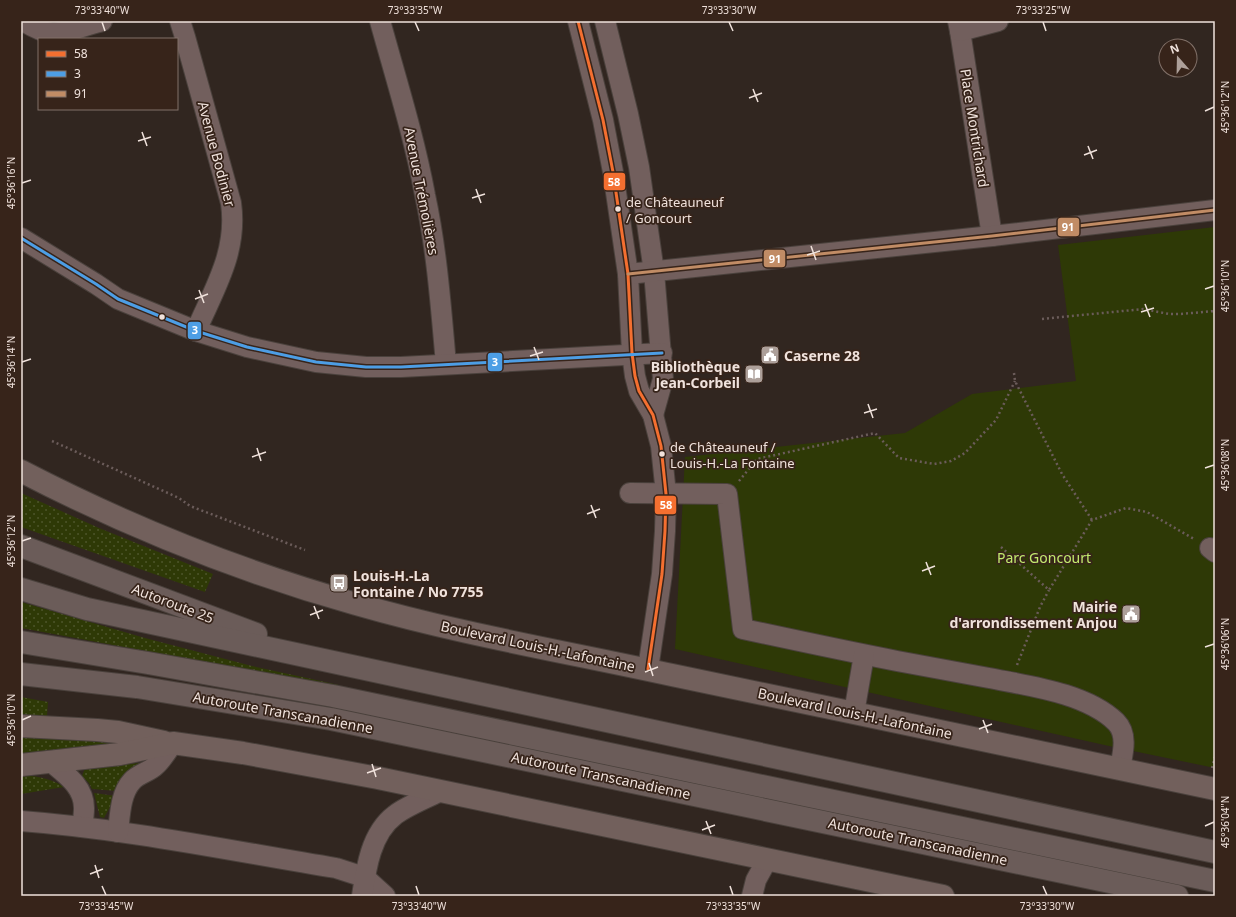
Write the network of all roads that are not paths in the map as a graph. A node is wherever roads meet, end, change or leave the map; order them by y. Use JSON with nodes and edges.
{"nodes":[{"id":1,"x":22,"y":21,"type":"edge"},
{"id":2,"x":102,"y":21,"type":"edge"},
{"id":3,"x":180,"y":21,"type":"edge"},
{"id":4,"x":380,"y":21,"type":"edge"},
{"id":5,"x":578,"y":21,"type":"edge"},
{"id":6,"x":605,"y":21,"type":"edge"},
{"id":7,"x":998,"y":21,"type":"edge"},
{"id":8,"x":959,"y":26,"type":"edge"},
{"id":9,"x":1215,"y":210,"type":"edge"},
{"id":10,"x":992,"y":236,"type":"junction"},
{"id":11,"x":21,"y":238,"type":"edge"},
{"id":12,"x":654,"y":272,"type":"junction"},
{"id":13,"x":628,"y":274,"type":"junction"},
{"id":14,"x":196,"y":332,"type":"junction"},
{"id":15,"x":662,"y":353,"type":"junction"},
{"id":16,"x":632,"y":354,"type":"junction"},
{"id":17,"x":446,"y":364,"type":"junction"},
{"id":18,"x":653,"y":415,"type":"junction"},
{"id":19,"x":21,"y":471,"type":"edge"},
{"id":20,"x":630,"y":493,"type":"dead end"},
{"id":21,"x":666,"y":494,"type":"junction"},
{"id":22,"x":21,"y":546,"type":"edge"},
{"id":23,"x":21,"y":589,"type":"edge"},
{"id":24,"x":21,"y":642,"type":"edge"},
{"id":25,"x":864,"y":655,"type":"junction"},
{"id":26,"x":324,"y":660,"type":"junction"},
{"id":27,"x":648,"y":670,"type":"junction"},
{"id":28,"x":21,"y":674,"type":"edge"},
{"id":29,"x":854,"y":713,"type":"junction"},
{"id":30,"x":21,"y":726,"type":"edge"},
{"id":31,"x":173,"y":744,"type":"junction"},
{"id":32,"x":50,"y":761,"type":"junction"},
{"id":33,"x":21,"y":765,"type":"edge"},
{"id":34,"x":1120,"y":768,"type":"junction"},
{"id":35,"x":1213,"y":780,"type":"edge"},
{"id":36,"x":439,"y":792,"type":"junction"},
{"id":37,"x":21,"y":821,"type":"edge"},
{"id":38,"x":82,"y":827,"type":"junction"},
{"id":39,"x":118,"y":832,"type":"junction"},
{"id":40,"x":1215,"y":852,"type":"edge"},
{"id":41,"x":767,"y":860,"type":"junction"},
{"id":42,"x":1215,"y":881,"type":"edge"},
{"id":43,"x":363,"y":887,"type":"edge"},
{"id":44,"x":385,"y":896,"type":"edge"},
{"id":45,"x":752,"y":896,"type":"edge"},
{"id":46,"x":943,"y":896,"type":"edge"},
{"id":47,"x":1177,"y":896,"type":"edge"}],
"edges":[{"from":1,"to":2,"type":"street"},
{"from":3,"to":14,"type":"street","name":"Avenue Bodinier"},
{"from":4,"to":17,"type":"street","name":"Avenue Trémolières"},
{"from":5,"to":13,"type":"street"},
{"from":6,"to":12,"type":"street"},
{"from":7,"to":8,"type":"street"},
{"from":8,"to":10,"type":"street","name":"Place Montrichard"},
{"from":9,"to":10,"type":"street"},
{"from":10,"to":12,"type":"street"},
{"from":11,"to":14,"type":"street"},
{"from":12,"to":13,"type":"street"},
{"from":12,"to":15,"type":"street"},
{"from":13,"to":16,"type":"street"},
{"from":14,"to":17,"type":"street"},
{"from":15,"to":16,"type":"street"},
{"from":15,"to":18,"type":"street"},
{"from":16,"to":17,"type":"street"},
{"from":16,"to":18,"type":"street"},
{"from":18,"to":21,"type":"street"},
{"from":19,"to":27,"type":"main road","name":"Boulevard Louis-H.-Lafontaine"},
{"from":20,"to":21,"type":"street"},
{"from":21,"to":25,"type":"street"},
{"from":21,"to":27,"type":"street"},
{"from":22,"to":26,"type":"highway","name":"Autoroute 25"},
{"from":23,"to":26,"type":"highway"},
{"from":24,"to":42,"type":"highway"},
{"from":25,"to":29,"type":"street"},
{"from":25,"to":34,"type":"street"},
{"from":26,"to":40,"type":"highway"},
{"from":27,"to":29,"type":"main road","name":"Boulevard Louis-H.-Lafontaine"},
{"from":28,"to":47,"type":"highway","name":"Autoroute Transcanadienne"},
{"from":29,"to":34,"type":"main road","name":"Boulevard Louis-H.-Lafontaine"},
{"from":30,"to":31,"type":"main road"},
{"from":31,"to":32,"type":"main road"},
{"from":31,"to":36,"type":"main road"},
{"from":31,"to":39,"type":"street"},
{"from":32,"to":33,"type":"main road"},
{"from":32,"to":38,"type":"street"},
{"from":34,"to":35,"type":"main road","name":"Boulevard Louis-H.-Lafontaine"},
{"from":36,"to":41,"type":"main road"},
{"from":36,"to":43,"type":"street"},
{"from":37,"to":38,"type":"street"},
{"from":38,"to":39,"type":"street"},
{"from":39,"to":43,"type":"street"},
{"from":41,"to":45,"type":"street"},
{"from":41,"to":46,"type":"main road"},
{"from":43,"to":44,"type":"street"}]}
